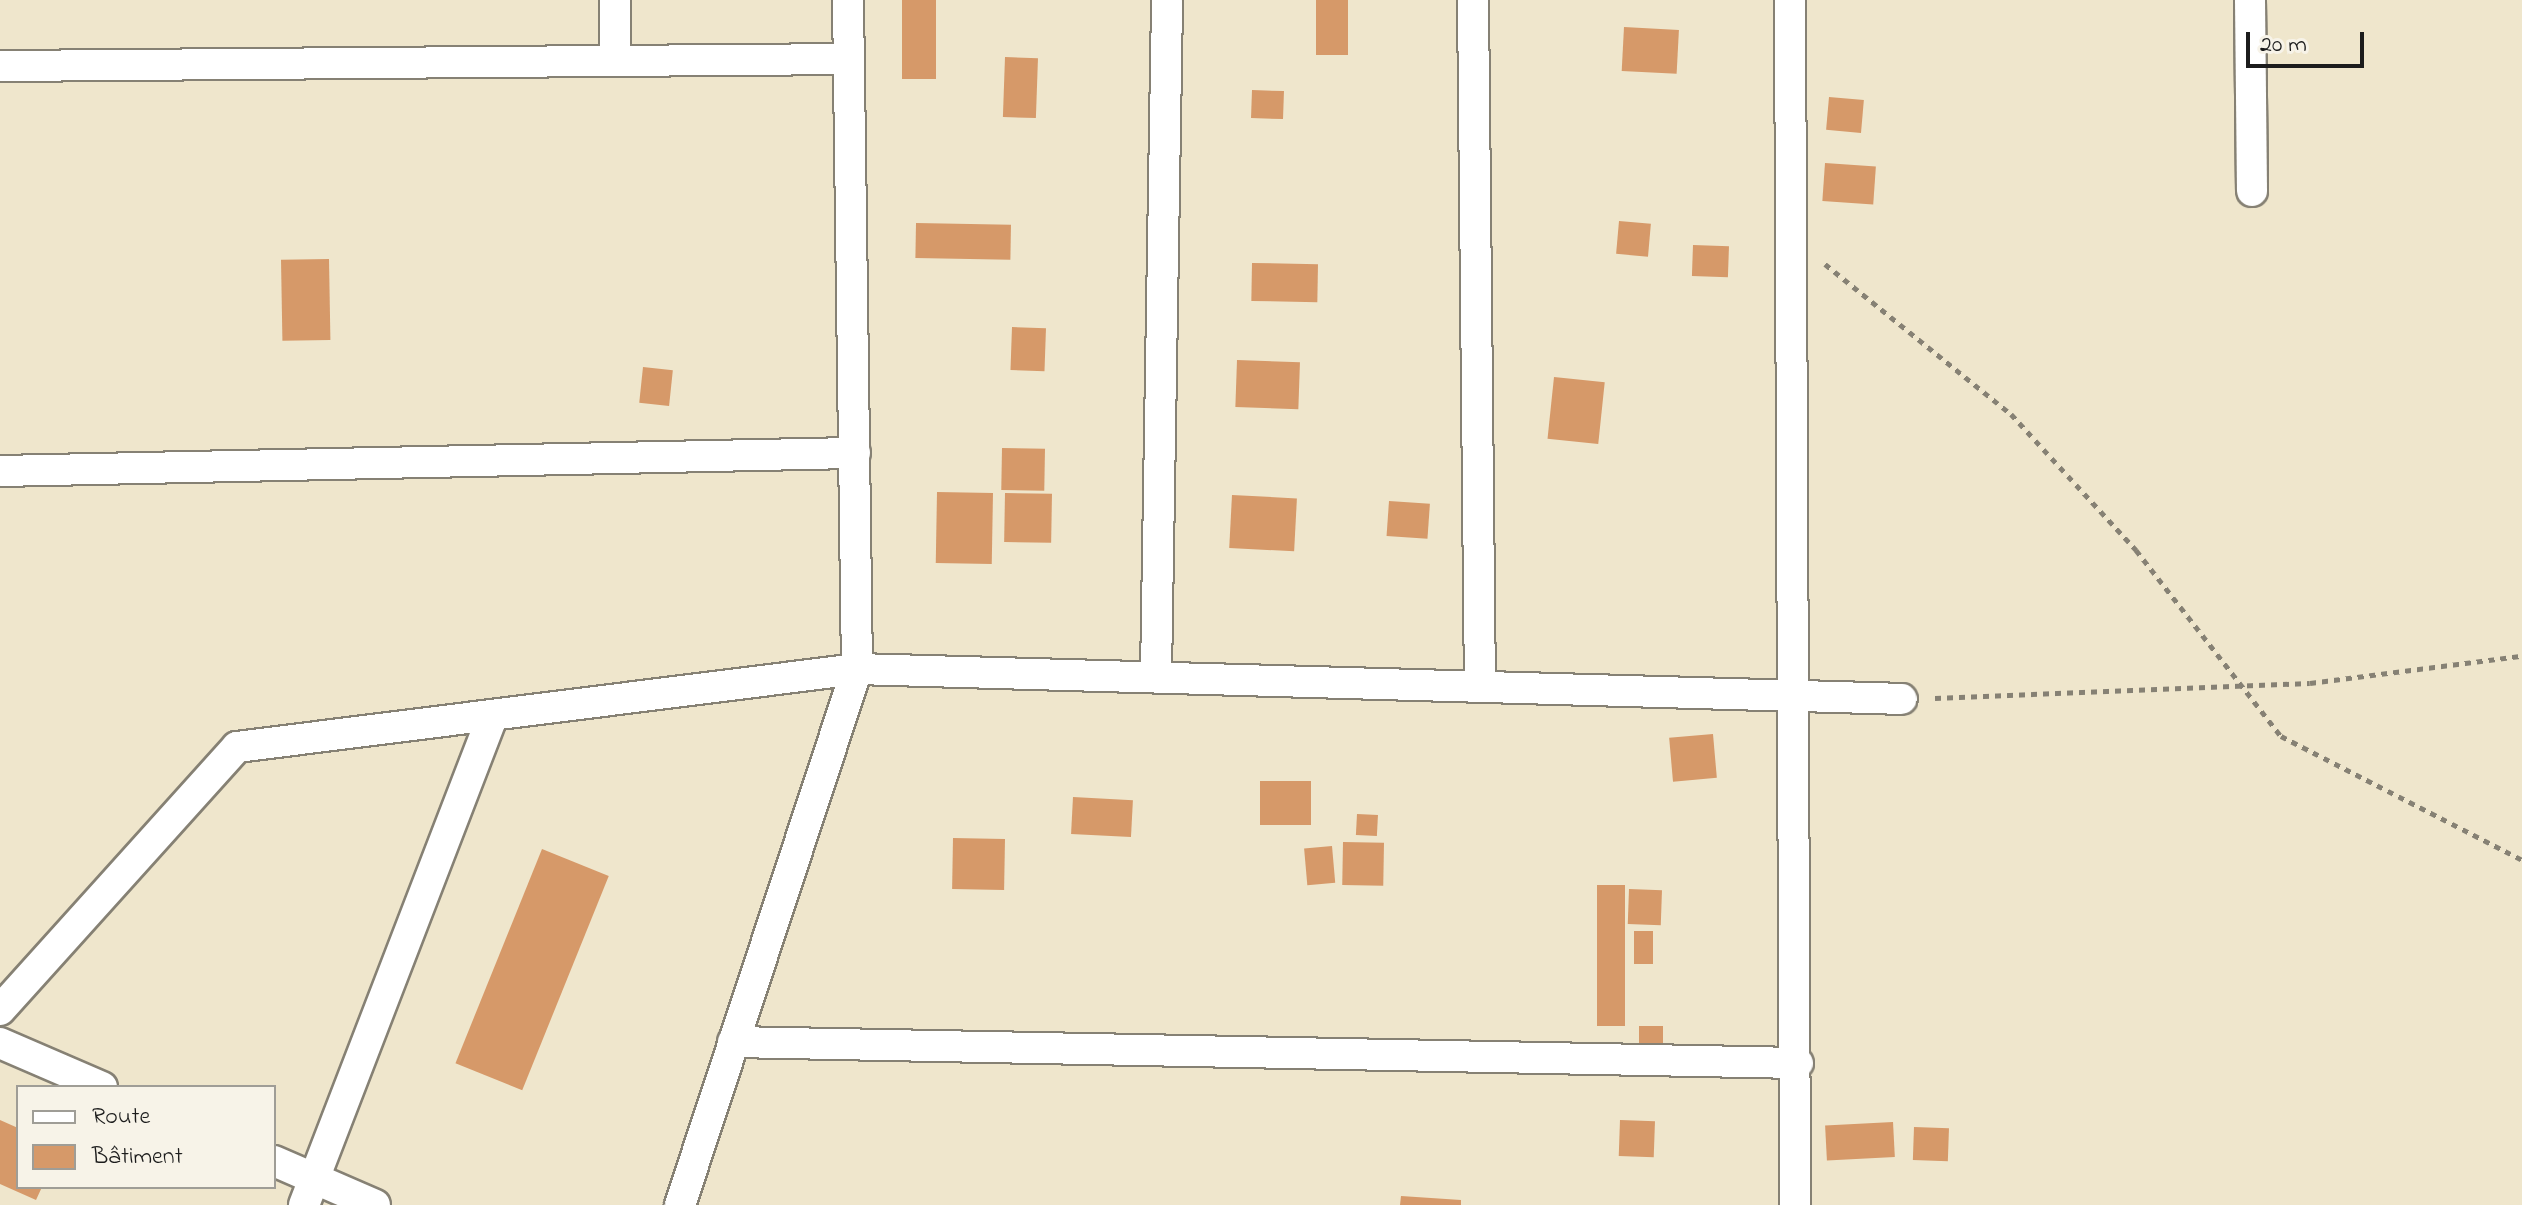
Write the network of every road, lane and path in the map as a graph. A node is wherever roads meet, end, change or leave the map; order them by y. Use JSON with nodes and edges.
{"nodes":[{"id":1,"x":615,"y":0,"type":"edge"},
{"id":2,"x":848,"y":0,"type":"edge"},
{"id":3,"x":1167,"y":0,"type":"edge"},
{"id":4,"x":1473,"y":0,"type":"edge"},
{"id":5,"x":1790,"y":0,"type":"edge"},
{"id":6,"x":2250,"y":0,"type":"edge"},
{"id":7,"x":848,"y":59,"type":"junction"},
{"id":8,"x":615,"y":61,"type":"junction"},
{"id":9,"x":0,"y":66,"type":"edge"},
{"id":10,"x":2252,"y":191,"type":"dead end"},
{"id":11,"x":1792,"y":237,"type":"junction"},
{"id":12,"x":855,"y":453,"type":"junction"},
{"id":13,"x":0,"y":471,"type":"edge"},
{"id":14,"x":2522,"y":656,"type":"edge"},
{"id":15,"x":857,"y":669,"type":"junction"},
{"id":16,"x":1156,"y":674,"type":"junction"},
{"id":17,"x":2241,"y":686,"type":"junction"},
{"id":18,"x":1480,"y":687,"type":"junction"},
{"id":19,"x":1796,"y":696,"type":"junction"},
{"id":20,"x":1902,"y":699,"type":"joint"},
{"id":21,"x":493,"y":715,"type":"junction"},
{"id":22,"x":2522,"y":860,"type":"edge"},
{"id":23,"x":0,"y":1010,"type":"edge"},
{"id":24,"x":733,"y":1042,"type":"junction"},
{"id":25,"x":0,"y":1043,"type":"edge"},
{"id":26,"x":1798,"y":1063,"type":"junction"},
{"id":27,"x":97,"y":1085,"type":"edge"},
{"id":28,"x":276,"y":1163,"type":"edge"},
{"id":29,"x":310,"y":1192,"type":"edge"},
{"id":30,"x":375,"y":1205,"type":"edge"},
{"id":31,"x":680,"y":1205,"type":"edge"},
{"id":32,"x":1795,"y":1205,"type":"edge"}],
"edges":[{"from":1,"to":8,"type":"street"},
{"from":2,"to":7,"type":"street"},
{"from":3,"to":16,"type":"street"},
{"from":4,"to":18,"type":"street"},
{"from":5,"to":11,"type":"street"},
{"from":6,"to":10,"type":"street"},
{"from":7,"to":8,"type":"street"},
{"from":7,"to":12,"type":"street"},
{"from":8,"to":9,"type":"street"},
{"from":11,"to":17,"type":"path"},
{"from":11,"to":19,"type":"street"},
{"from":12,"to":13,"type":"street"},
{"from":12,"to":15,"type":"street"},
{"from":14,"to":17,"type":"path"},
{"from":15,"to":16,"type":"street"},
{"from":15,"to":21,"type":"street"},
{"from":15,"to":24,"type":"street"},
{"from":16,"to":18,"type":"street"},
{"from":17,"to":20,"type":"path"},
{"from":17,"to":22,"type":"path"},
{"from":18,"to":19,"type":"street"},
{"from":19,"to":20,"type":"street"},
{"from":19,"to":26,"type":"street"},
{"from":21,"to":23,"type":"street"},
{"from":21,"to":29,"type":"street"},
{"from":24,"to":26,"type":"street"},
{"from":24,"to":31,"type":"street"},
{"from":25,"to":27,"type":"street"},
{"from":26,"to":32,"type":"street"},
{"from":28,"to":29,"type":"street"},
{"from":29,"to":30,"type":"street"}]}
